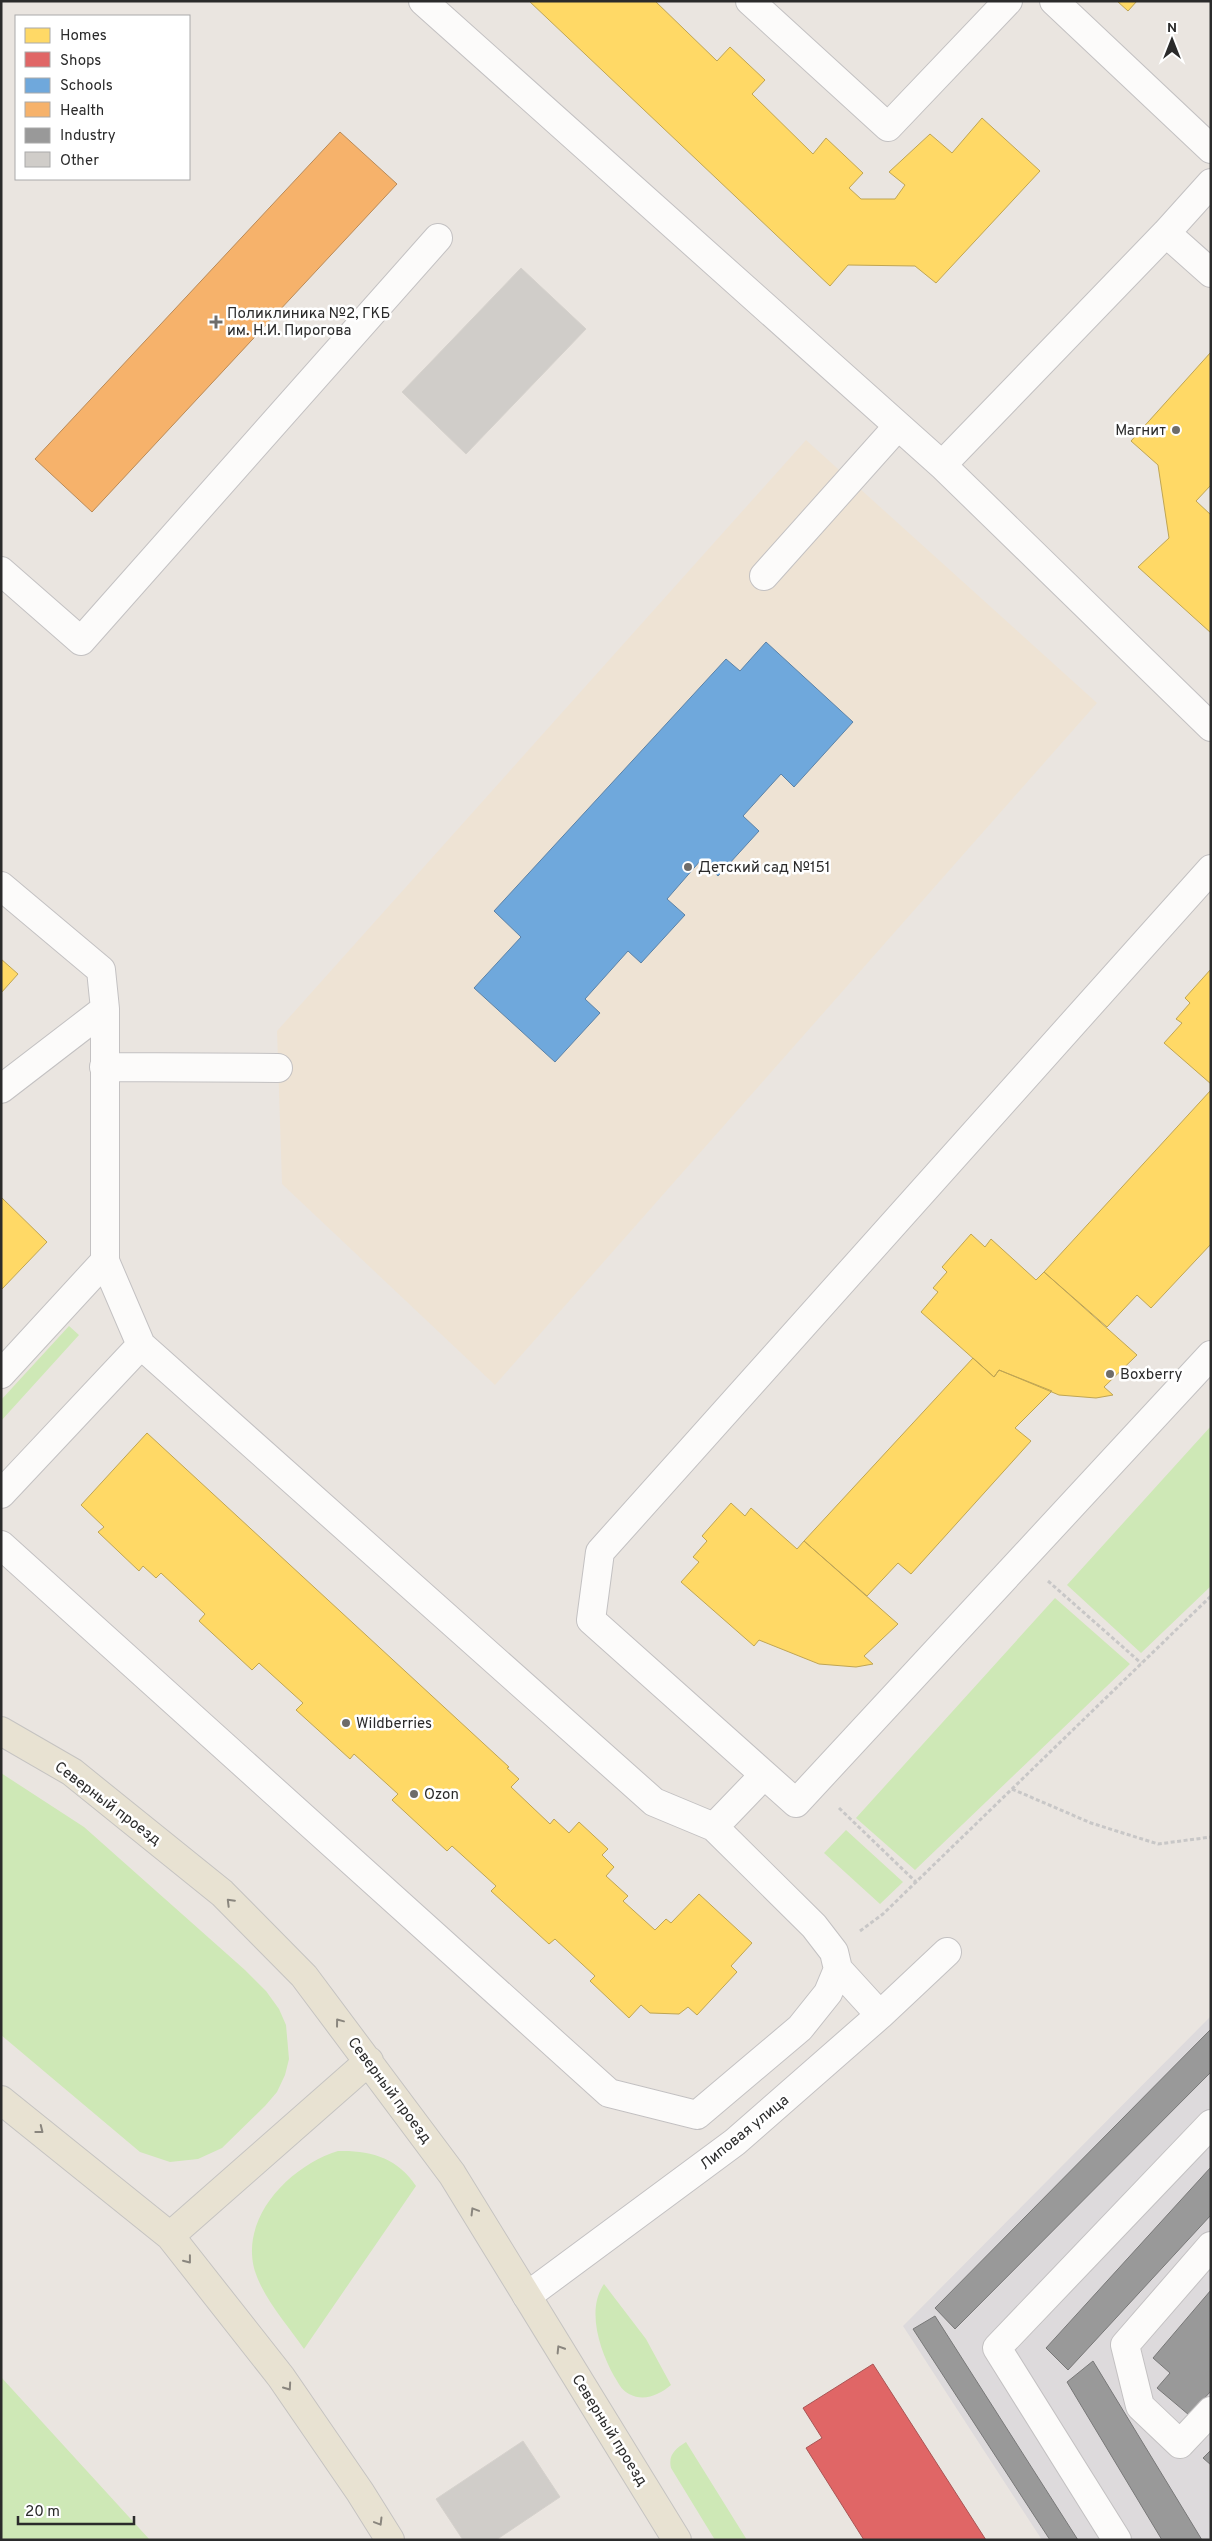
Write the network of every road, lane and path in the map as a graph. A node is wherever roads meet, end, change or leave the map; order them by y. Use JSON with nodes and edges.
{"nodes":[{"id":1,"x":423,"y":1,"type":"edge"},
{"id":2,"x":750,"y":1,"type":"edge"},
{"id":3,"x":1008,"y":1,"type":"edge"},
{"id":4,"x":1054,"y":1,"type":"edge"},
{"id":5,"x":1211,"y":149,"type":"edge"},
{"id":6,"x":1211,"y":183,"type":"edge"},
{"id":7,"x":1166,"y":233,"type":"junction"},
{"id":8,"x":438,"y":238,"type":"dead end"},
{"id":9,"x":1211,"y":273,"type":"edge"},
{"id":10,"x":898,"y":426,"type":"junction"},
{"id":11,"x":942,"y":465,"type":"junction"},
{"id":12,"x":1,"y":571,"type":"edge"},
{"id":13,"x":764,"y":576,"type":"dead end"},
{"id":14,"x":1211,"y":727,"type":"edge"},
{"id":15,"x":1211,"y":869,"type":"edge"},
{"id":16,"x":1,"y":886,"type":"edge"},
{"id":17,"x":105,"y":1009,"type":"junction"},
{"id":18,"x":104,"y":1067,"type":"junction"},
{"id":19,"x":278,"y":1068,"type":"dead end"},
{"id":20,"x":1,"y":1090,"type":"edge"},
{"id":21,"x":105,"y":1261,"type":"junction"},
{"id":22,"x":141,"y":1345,"type":"junction"},
{"id":23,"x":1211,"y":1355,"type":"edge"},
{"id":24,"x":1,"y":1374,"type":"edge"},
{"id":25,"x":1,"y":1494,"type":"edge"},
{"id":26,"x":1,"y":1545,"type":"edge"},
{"id":27,"x":1022,"y":1558,"type":"junction"},
{"id":28,"x":1211,"y":1596,"type":"edge"},
{"id":29,"x":1142,"y":1663,"type":"junction"},
{"id":30,"x":1,"y":1731,"type":"edge"},
{"id":31,"x":764,"y":1775,"type":"junction"},
{"id":32,"x":812,"y":1783,"type":"junction"},
{"id":33,"x":1012,"y":1789,"type":"junction"},
{"id":34,"x":714,"y":1827,"type":"junction"},
{"id":35,"x":1211,"y":1837,"type":"edge"},
{"id":36,"x":916,"y":1882,"type":"junction"},
{"id":37,"x":947,"y":1952,"type":"dead end"},
{"id":38,"x":836,"y":1960,"type":"junction"},
{"id":39,"x":880,"y":2015,"type":"junction"},
{"id":40,"x":369,"y":2061,"type":"junction"},
{"id":41,"x":1,"y":2100,"type":"edge"},
{"id":42,"x":1211,"y":2124,"type":"edge"},
{"id":43,"x":170,"y":2236,"type":"junction"},
{"id":44,"x":1211,"y":2246,"type":"edge"},
{"id":45,"x":527,"y":2296,"type":"junction"},
{"id":46,"x":1211,"y":2411,"type":"edge"},
{"id":47,"x":390,"y":2540,"type":"edge"},
{"id":48,"x":677,"y":2540,"type":"edge"},
{"id":49,"x":1117,"y":2540,"type":"edge"}],
"edges":[{"from":1,"to":10,"type":"street"},
{"from":2,"to":3,"type":"street"},
{"from":4,"to":5,"type":"street"},
{"from":6,"to":7,"type":"street"},
{"from":7,"to":9,"type":"street"},
{"from":7,"to":11,"type":"street"},
{"from":8,"to":12,"type":"street"},
{"from":10,"to":11,"type":"street"},
{"from":10,"to":13,"type":"street"},
{"from":11,"to":14,"type":"street"},
{"from":15,"to":31,"type":"street"},
{"from":16,"to":17,"type":"street"},
{"from":17,"to":18,"type":"street"},
{"from":17,"to":20,"type":"street"},
{"from":18,"to":19,"type":"street"},
{"from":18,"to":21,"type":"street"},
{"from":21,"to":22,"type":"street"},
{"from":21,"to":24,"type":"street"},
{"from":22,"to":25,"type":"street"},
{"from":22,"to":34,"type":"street"},
{"from":23,"to":27,"type":"street"},
{"from":26,"to":38,"type":"street"},
{"from":27,"to":29,"type":"path"},
{"from":27,"to":32,"type":"street"},
{"from":28,"to":29,"type":"path"},
{"from":29,"to":33,"type":"path"},
{"from":40,"to":30,"type":"main road","name":"Северный проезд","one_way":true},
{"from":31,"to":32,"type":"street"},
{"from":31,"to":34,"type":"street"},
{"from":32,"to":36,"type":"path"},
{"from":33,"to":35,"type":"path"},
{"from":33,"to":36,"type":"path"},
{"from":34,"to":38,"type":"street"},
{"from":36,"to":38,"type":"path"},
{"from":37,"to":39,"type":"street","name":"Липовая улица"},
{"from":38,"to":39,"type":"street"},
{"from":39,"to":45,"type":"street","name":"Липовая улица"},
{"from":40,"to":43,"type":"main road"},
{"from":45,"to":40,"type":"main road","name":"Северный проезд","one_way":true},
{"from":41,"to":43,"type":"main road","one_way":true},
{"from":42,"to":49,"type":"street"},
{"from":43,"to":47,"type":"main road","one_way":true},
{"from":44,"to":46,"type":"street"},
{"from":48,"to":45,"type":"main road","name":"Северный проезд","one_way":true}]}
